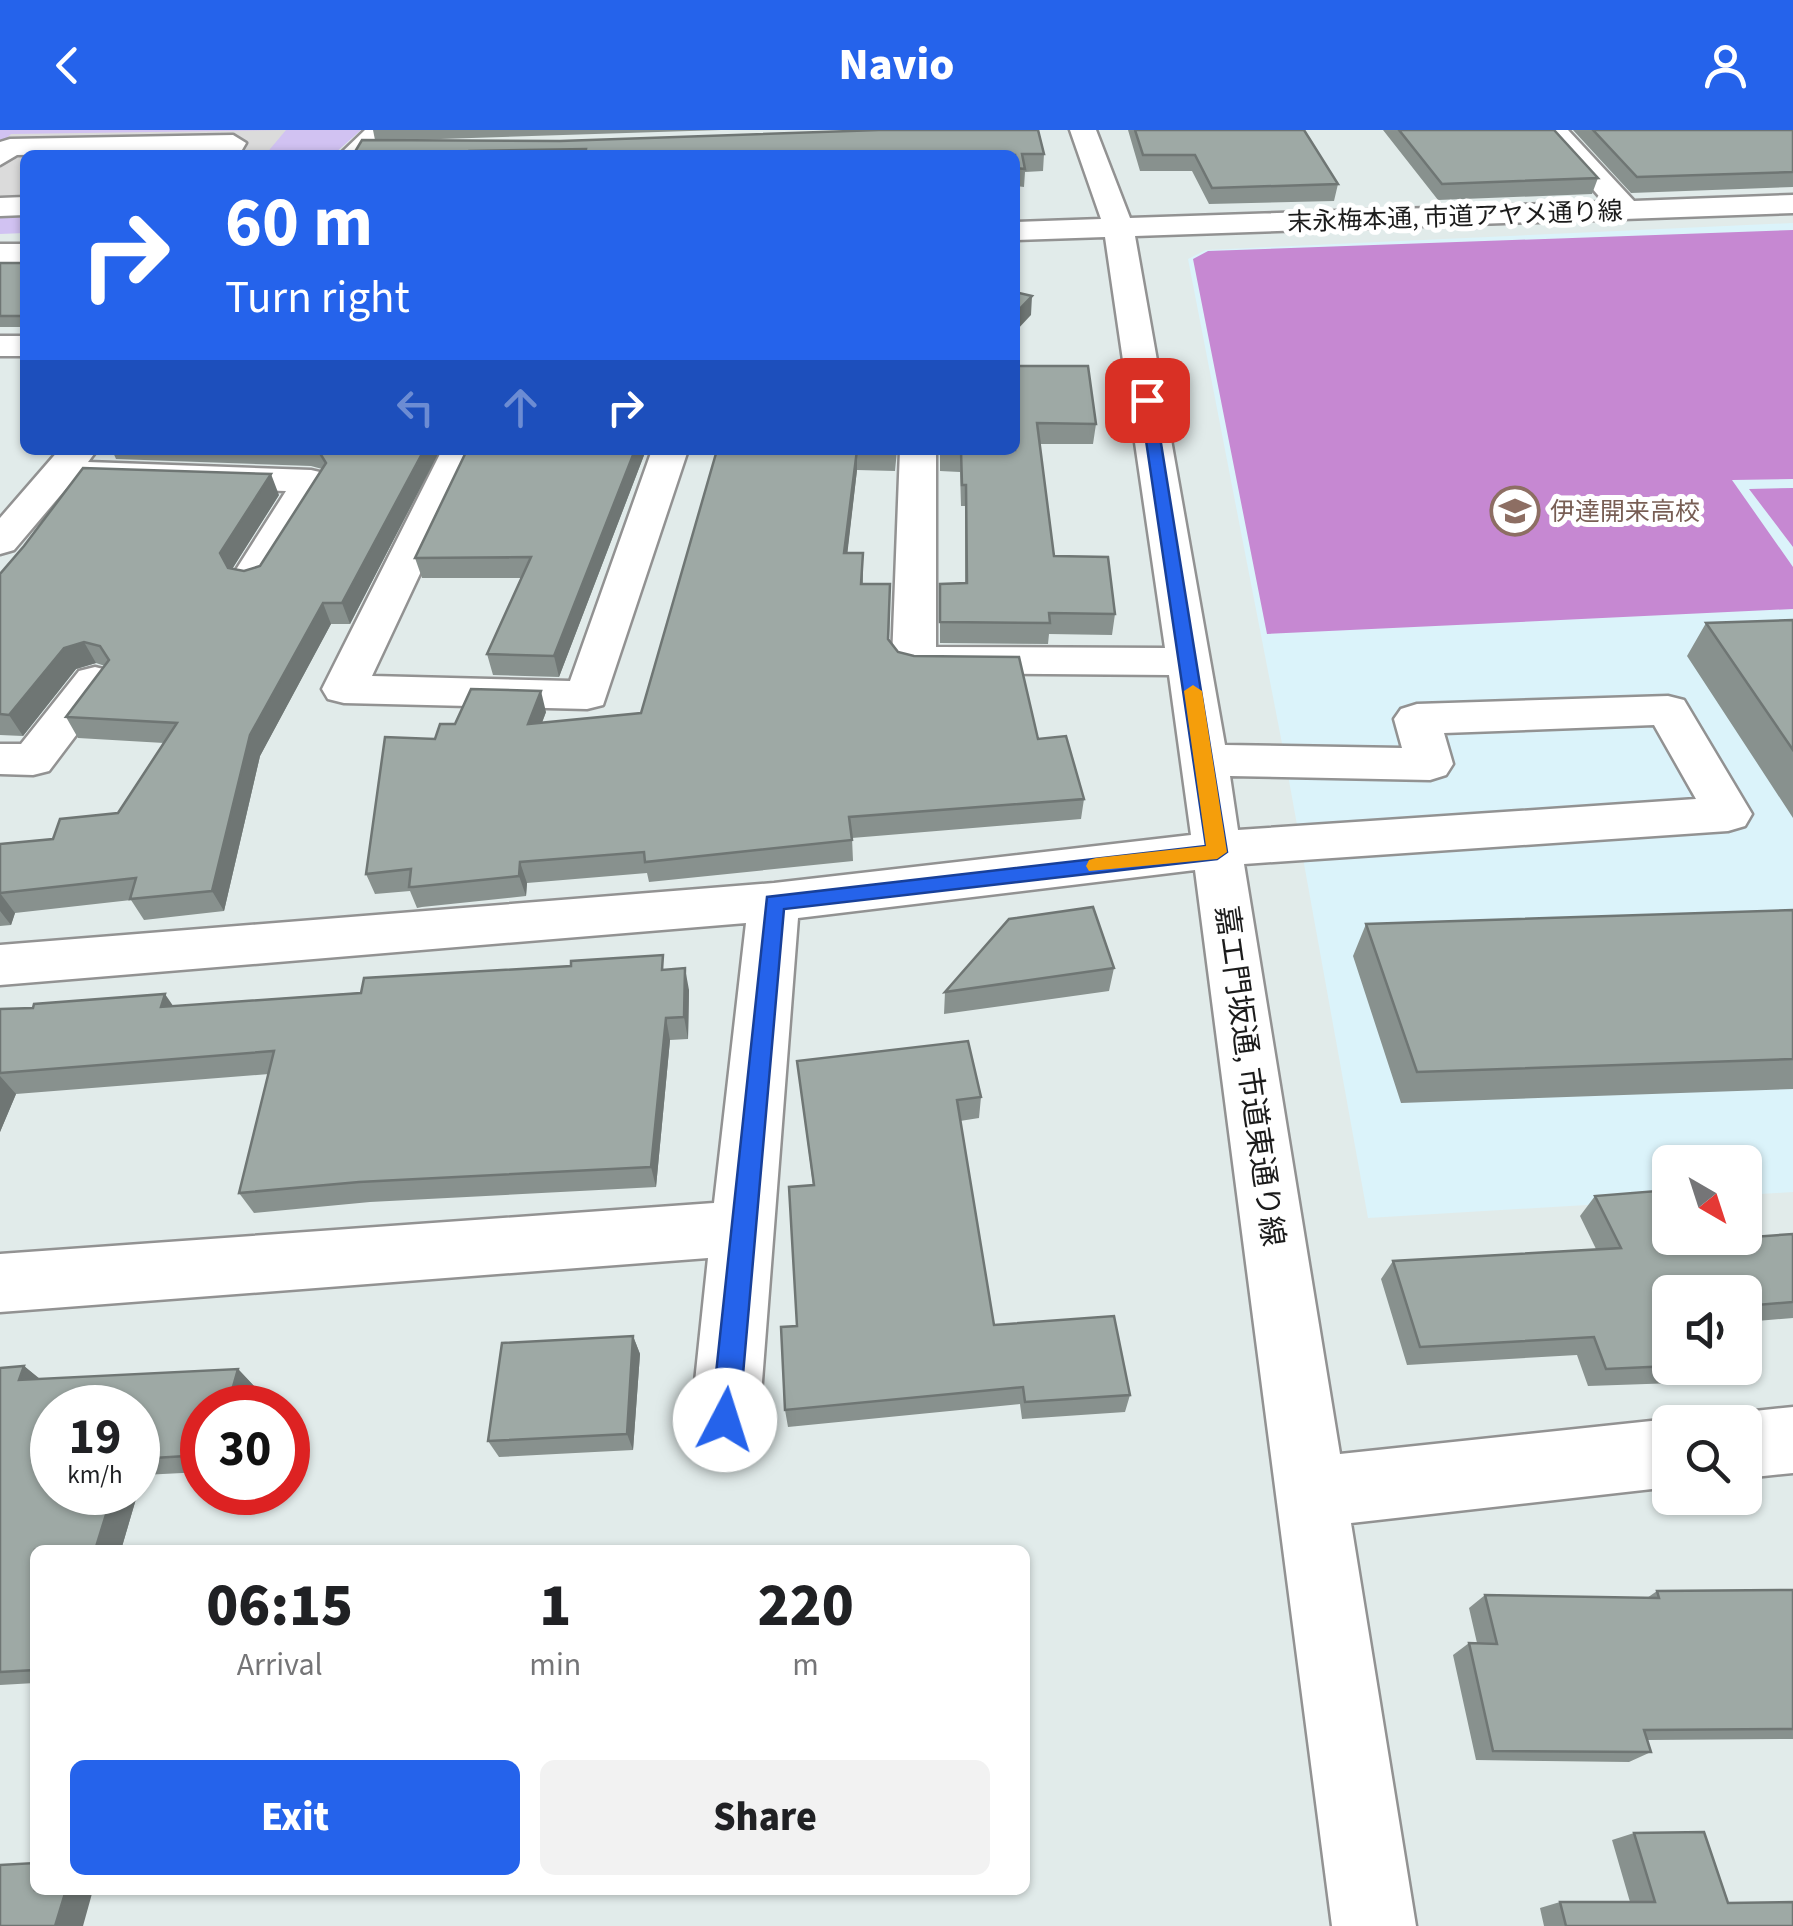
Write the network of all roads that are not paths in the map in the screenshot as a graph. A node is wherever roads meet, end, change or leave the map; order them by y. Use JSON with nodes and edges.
{"nodes":[{"id":1,"x":1050,"y":130,"type":"edge"},
{"id":2,"x":1069,"y":130,"type":"edge"},
{"id":3,"x":1083,"y":130,"type":"edge"},
{"id":4,"x":1554,"y":130,"type":"edge"},
{"id":5,"x":228,"y":150,"type":"edge"},
{"id":6,"x":4,"y":171,"type":"edge"},
{"id":7,"x":1793,"y":204,"type":"edge"},
{"id":8,"x":1627,"y":210,"type":"junction"},
{"id":9,"x":1117,"y":228,"type":"junction"},
{"id":10,"x":1020,"y":231,"type":"edge"},
{"id":11,"x":458,"y":455,"type":"edge"},
{"id":12,"x":668,"y":455,"type":"edge"},
{"id":13,"x":918,"y":455,"type":"edge"},
{"id":14,"x":69,"y":461,"type":"edge"},
{"id":15,"x":321,"y":466,"type":"edge"},
{"id":16,"x":14,"y":509,"type":"edge"},
{"id":17,"x":0,"y":542,"type":"edge"},
{"id":18,"x":252,"y":576,"type":"edge"},
{"id":19,"x":1188,"y":662,"type":"junction"},
{"id":20,"x":95,"y":681,"type":"edge"},
{"id":21,"x":0,"y":759,"type":"edge"},
{"id":22,"x":1204,"y":760,"type":"junction"},
{"id":23,"x":1217,"y":852,"type":"junction"},
{"id":24,"x":774,"y":902,"type":"junction"},
{"id":25,"x":0,"y":965,"type":"edge"},
{"id":26,"x":742,"y":1228,"type":"junction"},
{"id":27,"x":0,"y":1283,"type":"edge"},
{"id":28,"x":725,"y":1420,"type":"dead end"},
{"id":29,"x":1793,"y":1440,"type":"edge"},
{"id":30,"x":1762,"y":1443,"type":"edge"},
{"id":31,"x":1652,"y":1455,"type":"edge"},
{"id":32,"x":1312,"y":1492,"type":"junction"},
{"id":33,"x":1374,"y":1926,"type":"edge"}],
"edges":[{"from":1,"to":2,"type":"street"},
{"from":3,"to":9,"type":"street","name":"嘉エ門坂通, 市道東通り線"},
{"from":4,"to":8,"type":"street"},
{"from":5,"to":6,"type":"street"},
{"from":7,"to":8,"type":"street","name":"末永梅本通, 市道アヤメ通り線"},
{"from":8,"to":9,"type":"street","name":"末永梅本通, 市道アヤメ通り線"},
{"from":9,"to":10,"type":"street","name":"末永梅本通, 市道アヤメ通り線"},
{"from":9,"to":19,"type":"street","name":"嘉エ門坂通, 市道東通り線"},
{"from":11,"to":12,"type":"street"},
{"from":13,"to":19,"type":"street"},
{"from":14,"to":15,"type":"street"},
{"from":14,"to":16,"type":"street"},
{"from":15,"to":18,"type":"street"},
{"from":16,"to":17,"type":"street"},
{"from":19,"to":22,"type":"street","name":"嘉エ門坂通, 市道東通り線"},
{"from":20,"to":21,"type":"street"},
{"from":22,"to":23,"type":"street","name":"嘉エ門坂通, 市道東通り線"},
{"from":22,"to":23,"type":"street"},
{"from":23,"to":24,"type":"street"},
{"from":23,"to":32,"type":"street","name":"嘉エ門坂通, 市道東通り線"},
{"from":24,"to":25,"type":"street"},
{"from":24,"to":26,"type":"street"},
{"from":26,"to":27,"type":"street"},
{"from":26,"to":28,"type":"street"},
{"from":29,"to":30,"type":"street"},
{"from":31,"to":32,"type":"street"},
{"from":32,"to":33,"type":"street","name":"嘉エ門坂通, 市道東通り線"}]}
